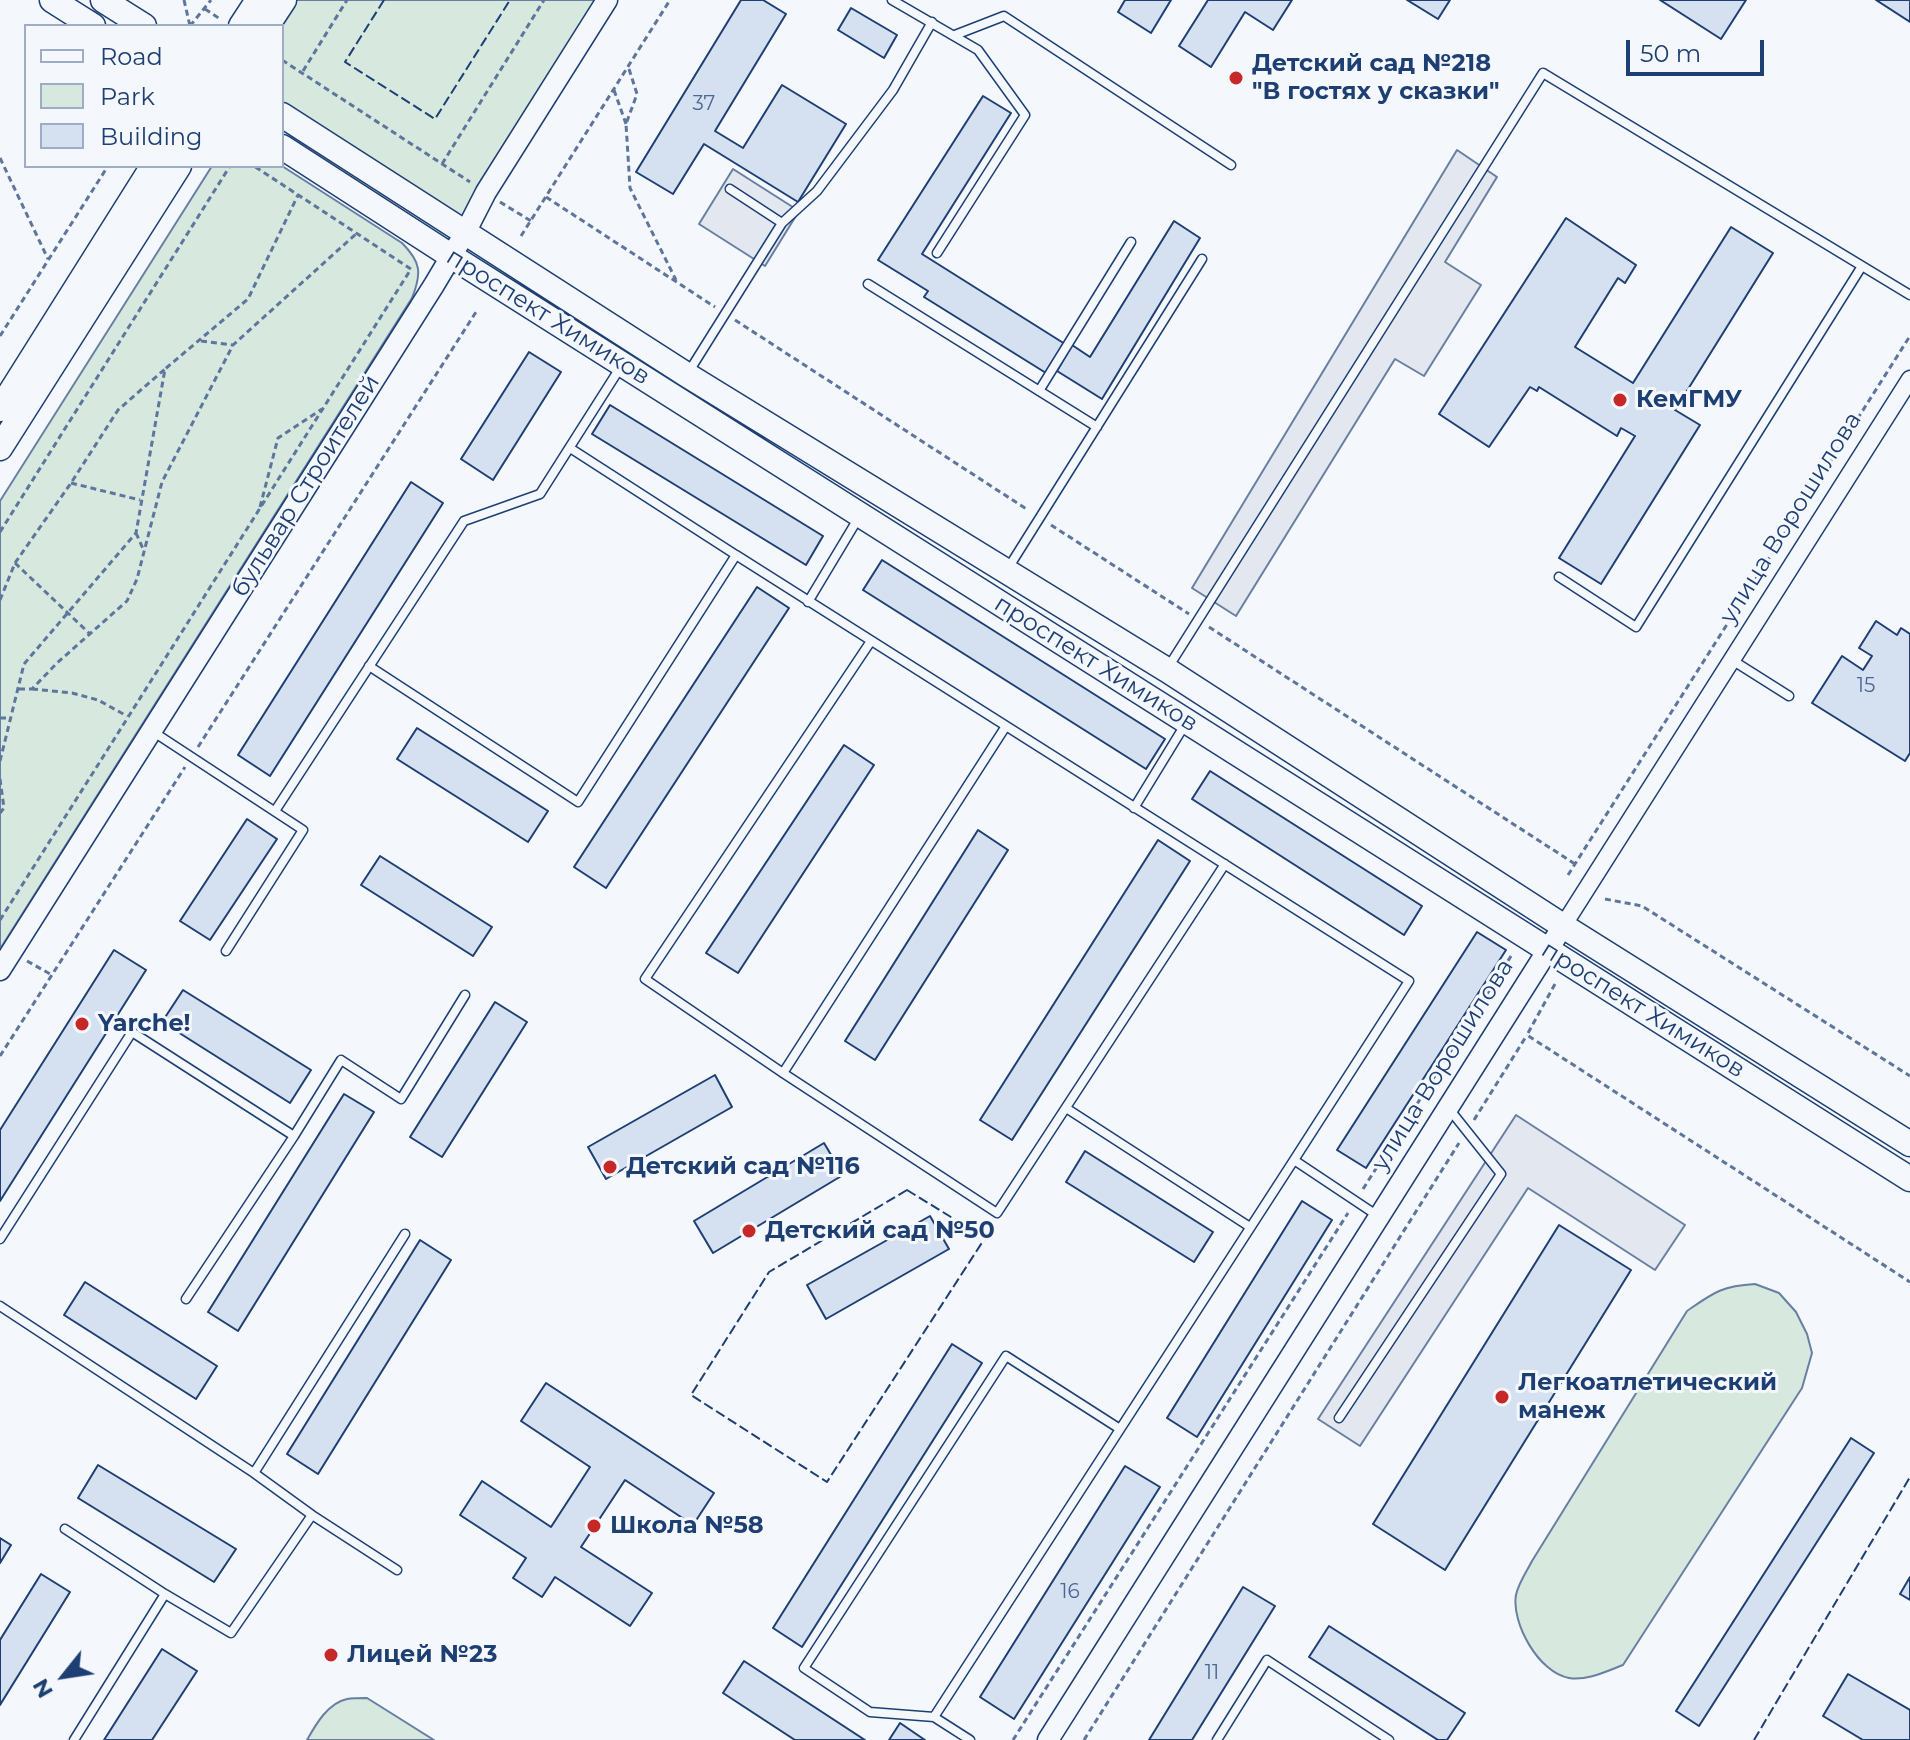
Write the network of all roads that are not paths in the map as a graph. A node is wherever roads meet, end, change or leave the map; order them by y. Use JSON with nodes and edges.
{"nodes":[{"id":1,"x":52,"y":0,"type":"edge"},
{"id":2,"x":103,"y":0,"type":"edge"},
{"id":3,"x":258,"y":0,"type":"edge"},
{"id":4,"x":284,"y":0,"type":"edge"},
{"id":5,"x":607,"y":0,"type":"edge"},
{"id":6,"x":892,"y":0,"type":"edge"},
{"id":7,"x":932,"y":22,"type":"junction"},
{"id":8,"x":90,"y":24,"type":"edge"},
{"id":9,"x":141,"y":24,"type":"edge"},
{"id":10,"x":242,"y":24,"type":"edge"},
{"id":11,"x":268,"y":24,"type":"edge"},
{"id":12,"x":955,"y":35,"type":"junction"},
{"id":13,"x":284,"y":116,"type":"edge"},
{"id":14,"x":284,"y":148,"type":"edge"},
{"id":15,"x":1231,"y":165,"type":"dead end"},
{"id":16,"x":152,"y":168,"type":"edge"},
{"id":17,"x":178,"y":168,"type":"edge"},
{"id":18,"x":730,"y":189,"type":"dead end"},
{"id":19,"x":782,"y":223,"type":"junction"},
{"id":20,"x":465,"y":233,"type":"junction"},
{"id":21,"x":1131,"y":242,"type":"dead end"},
{"id":22,"x":937,"y":253,"type":"dead end"},
{"id":23,"x":451,"y":256,"type":"junction"},
{"id":24,"x":1202,"y":259,"type":"dead end"},
{"id":25,"x":1862,"y":266,"type":"junction"},
{"id":26,"x":868,"y":284,"type":"dead end"},
{"id":27,"x":1910,"y":295,"type":"edge"},
{"id":28,"x":623,"y":364,"type":"junction"},
{"id":29,"x":687,"y":375,"type":"junction"},
{"id":30,"x":1909,"y":381,"type":"edge"},
{"id":31,"x":1039,"y":391,"type":"junction"},
{"id":32,"x":0,"y":409,"type":"edge"},
{"id":33,"x":1097,"y":427,"type":"junction"},
{"id":34,"x":0,"y":448,"type":"edge"},
{"id":35,"x":570,"y":448,"type":"junction"},
{"id":36,"x":861,"y":515,"type":"junction"},
{"id":37,"x":736,"y":555,"type":"junction"},
{"id":38,"x":1006,"y":572,"type":"junction"},
{"id":39,"x":1559,"y":577,"type":"dead end"},
{"id":40,"x":808,"y":602,"type":"junction"},
{"id":41,"x":871,"y":641,"type":"junction"},
{"id":42,"x":1731,"y":660,"type":"junction"},
{"id":43,"x":369,"y":666,"type":"junction"},
{"id":44,"x":1167,"y":670,"type":"junction"},
{"id":45,"x":1789,"y":696,"type":"dead end"},
{"id":46,"x":1187,"y":722,"type":"junction"},
{"id":47,"x":1006,"y":726,"type":"junction"},
{"id":48,"x":151,"y":731,"type":"junction"},
{"id":49,"x":1134,"y":808,"type":"junction"},
{"id":50,"x":275,"y":811,"type":"junction"},
{"id":51,"x":1225,"y":864,"type":"junction"},
{"id":52,"x":1563,"y":926,"type":"junction"},
{"id":53,"x":1547,"y":950,"type":"junction"},
{"id":54,"x":226,"y":951,"type":"dead end"},
{"id":55,"x":0,"y":970,"type":"edge"},
{"id":56,"x":465,"y":995,"type":"dead end"},
{"id":57,"x":783,"y":1073,"type":"junction"},
{"id":58,"x":1448,"y":1107,"type":"junction"},
{"id":59,"x":1066,"y":1108,"type":"junction"},
{"id":60,"x":294,"y":1136,"type":"junction"},
{"id":61,"x":1910,"y":1144,"type":"edge"},
{"id":62,"x":1294,"y":1160,"type":"junction"},
{"id":63,"x":1910,"y":1179,"type":"edge"},
{"id":64,"x":1378,"y":1216,"type":"junction"},
{"id":65,"x":1250,"y":1227,"type":"junction"},
{"id":66,"x":405,"y":1234,"type":"dead end"},
{"id":67,"x":0,"y":1239,"type":"edge"},
{"id":68,"x":186,"y":1299,"type":"dead end"},
{"id":69,"x":1,"y":1308,"type":"edge"},
{"id":70,"x":1339,"y":1418,"type":"dead end"},
{"id":71,"x":1120,"y":1429,"type":"junction"},
{"id":72,"x":254,"y":1473,"type":"junction"},
{"id":73,"x":312,"y":1515,"type":"junction"},
{"id":74,"x":65,"y":1529,"type":"dead end"},
{"id":75,"x":397,"y":1570,"type":"dead end"},
{"id":76,"x":165,"y":1594,"type":"junction"},
{"id":77,"x":934,"y":1717,"type":"junction"},
{"id":78,"x":74,"y":1740,"type":"edge"},
{"id":79,"x":970,"y":1740,"type":"edge"},
{"id":80,"x":1048,"y":1740,"type":"edge"},
{"id":81,"x":1217,"y":1740,"type":"edge"},
{"id":82,"x":1389,"y":1740,"type":"edge"}],
"edges":[{"from":1,"to":8,"type":"main road"},
{"from":2,"to":9,"type":"main road"},
{"from":3,"to":10,"type":"main road"},
{"from":4,"to":11,"type":"main road"},
{"from":5,"to":20,"type":"street","name":"бульвар Строителей"},
{"from":6,"to":7,"type":"lane"},
{"from":7,"to":12,"type":"lane"},
{"from":7,"to":19,"type":"lane"},
{"from":12,"to":15,"type":"lane"},
{"from":12,"to":22,"type":"lane"},
{"from":13,"to":20,"type":"main road","name":"проспект Химиков"},
{"from":14,"to":23,"type":"main road","name":"проспект Химиков"},
{"from":16,"to":32,"type":"main road"},
{"from":17,"to":34,"type":"main road"},
{"from":18,"to":19,"type":"lane"},
{"from":19,"to":29,"type":"lane"},
{"from":20,"to":23,"type":"street","name":"бульвар Строителей"},
{"from":20,"to":29,"type":"main road","name":"проспект Химиков"},
{"from":21,"to":31,"type":"lane"},
{"from":23,"to":28,"type":"main road","name":"проспект Химиков"},
{"from":23,"to":48,"type":"street","name":"бульвар Строителей"},
{"from":24,"to":33,"type":"lane"},
{"from":25,"to":27,"type":"lane"},
{"from":25,"to":39,"type":"lane"},
{"from":25,"to":44,"type":"lane"},
{"from":26,"to":31,"type":"lane"},
{"from":28,"to":35,"type":"lane"},
{"from":28,"to":36,"type":"main road","name":"проспект Химиков"},
{"from":29,"to":38,"type":"main road","name":"проспект Химиков"},
{"from":30,"to":42,"type":"street","name":"улица Ворошилова"},
{"from":31,"to":33,"type":"lane"},
{"from":33,"to":38,"type":"lane"},
{"from":35,"to":37,"type":"lane"},
{"from":35,"to":43,"type":"lane"},
{"from":36,"to":40,"type":"lane"},
{"from":36,"to":46,"type":"main road","name":"проспект Химиков"},
{"from":37,"to":40,"type":"lane"},
{"from":37,"to":43,"type":"lane"},
{"from":38,"to":44,"type":"main road","name":"проспект Химиков"},
{"from":40,"to":41,"type":"lane"},
{"from":41,"to":47,"type":"lane"},
{"from":41,"to":57,"type":"lane"},
{"from":42,"to":45,"type":"lane"},
{"from":42,"to":52,"type":"street","name":"улица Ворошилова"},
{"from":43,"to":50,"type":"lane"},
{"from":44,"to":52,"type":"main road","name":"проспект Химиков"},
{"from":46,"to":49,"type":"lane"},
{"from":46,"to":53,"type":"main road","name":"проспект Химиков"},
{"from":47,"to":49,"type":"lane"},
{"from":47,"to":57,"type":"lane"},
{"from":48,"to":50,"type":"lane"},
{"from":48,"to":55,"type":"street","name":"бульвар Строителей"},
{"from":49,"to":51,"type":"lane"},
{"from":50,"to":54,"type":"lane"},
{"from":51,"to":59,"type":"lane"},
{"from":51,"to":62,"type":"lane"},
{"from":52,"to":53,"type":"street","name":"улица Ворошилова"},
{"from":52,"to":61,"type":"main road","name":"проспект Химиков"},
{"from":53,"to":58,"type":"street","name":"улица Ворошилова"},
{"from":53,"to":63,"type":"main road","name":"проспект Химиков"},
{"from":56,"to":60,"type":"lane"},
{"from":57,"to":59,"type":"lane"},
{"from":58,"to":64,"type":"street","name":"улица Ворошилова"},
{"from":58,"to":70,"type":"lane"},
{"from":59,"to":65,"type":"lane"},
{"from":60,"to":67,"type":"lane"},
{"from":60,"to":68,"type":"lane"},
{"from":62,"to":64,"type":"lane"},
{"from":62,"to":65,"type":"lane"},
{"from":64,"to":80,"type":"street","name":"улица Ворошилова"},
{"from":65,"to":71,"type":"lane"},
{"from":66,"to":72,"type":"lane"},
{"from":69,"to":72,"type":"lane"},
{"from":71,"to":77,"type":"lane"},
{"from":71,"to":77,"type":"lane"},
{"from":72,"to":73,"type":"lane"},
{"from":73,"to":75,"type":"lane"},
{"from":73,"to":76,"type":"lane"},
{"from":74,"to":76,"type":"lane"},
{"from":76,"to":78,"type":"lane"},
{"from":77,"to":79,"type":"lane"},
{"from":81,"to":82,"type":"lane"}]}
